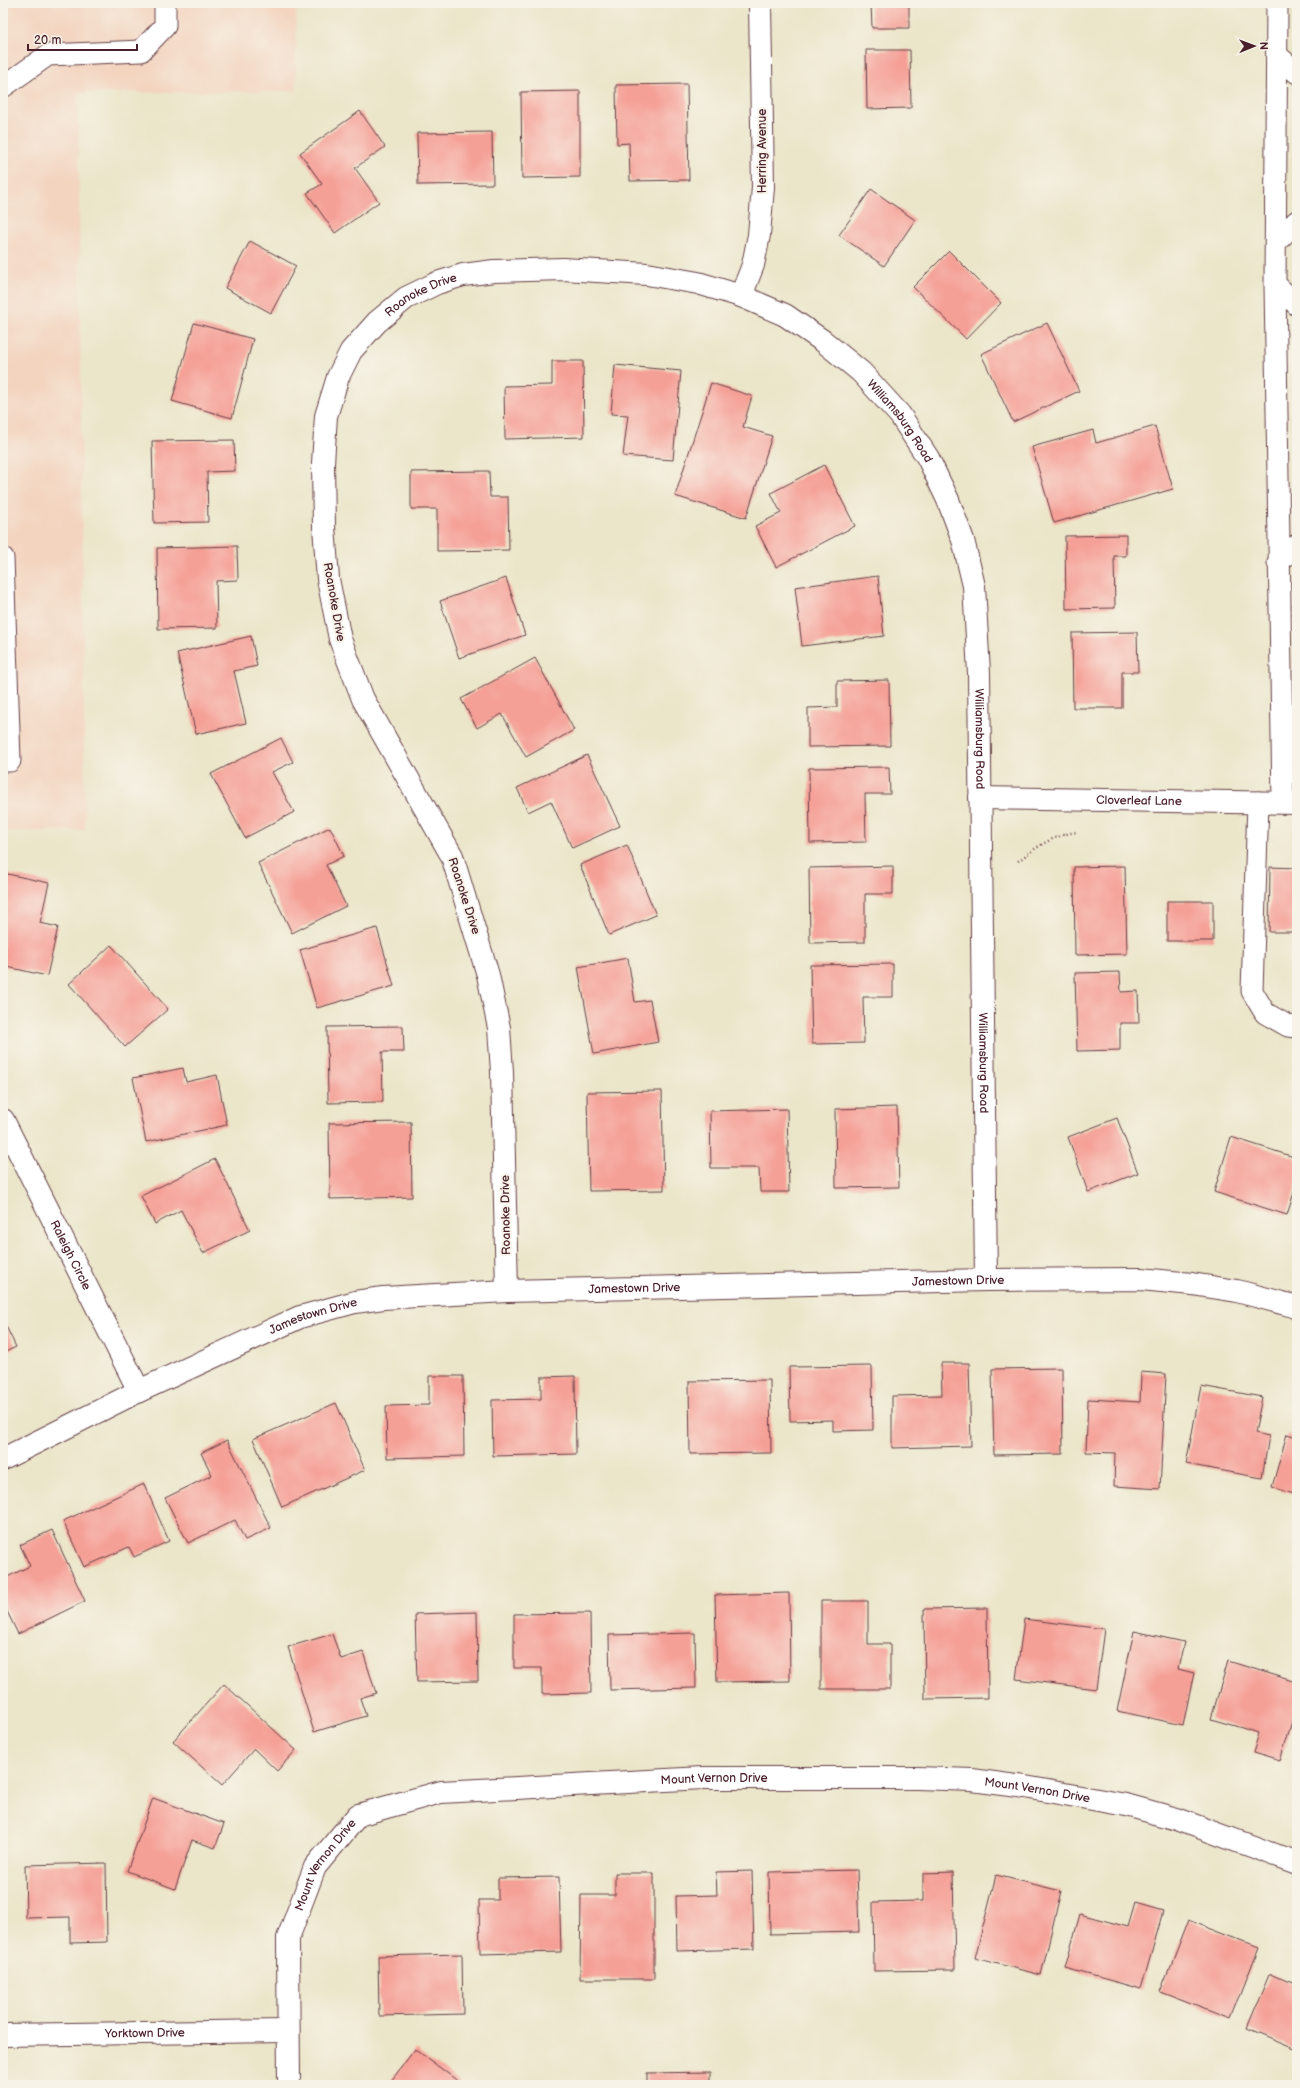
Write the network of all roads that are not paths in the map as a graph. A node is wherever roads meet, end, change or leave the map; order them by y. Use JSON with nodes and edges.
{"nodes":[{"id":1,"x":165,"y":3,"type":"edge"},
{"id":2,"x":760,"y":3,"type":"edge"},
{"id":3,"x":1277,"y":3,"type":"edge"},
{"id":4,"x":1277,"y":56,"type":"junction"},
{"id":5,"x":1297,"y":74,"type":"edge"},
{"id":6,"x":3,"y":87,"type":"edge"},
{"id":7,"x":1297,"y":221,"type":"edge"},
{"id":8,"x":1276,"y":242,"type":"junction"},
{"id":9,"x":1275,"y":284,"type":"junction"},
{"id":10,"x":741,"y":296,"type":"junction"},
{"id":11,"x":1297,"y":305,"type":"edge"},
{"id":12,"x":1297,"y":545,"type":"edge"},
{"id":13,"x":3,"y":558,"type":"edge"},
{"id":14,"x":1278,"y":563,"type":"junction"},
{"id":15,"x":1280,"y":637,"type":"junction"},
{"id":16,"x":1297,"y":655,"type":"edge"},
{"id":17,"x":3,"y":761,"type":"edge"},
{"id":18,"x":980,"y":798,"type":"junction"},
{"id":19,"x":1258,"y":802,"type":"junction"},
{"id":20,"x":1290,"y":802,"type":"edge"},
{"id":21,"x":1297,"y":1027,"type":"edge"},
{"id":22,"x":3,"y":1120,"type":"edge"},
{"id":23,"x":986,"y":1280,"type":"junction"},
{"id":24,"x":507,"y":1291,"type":"junction"},
{"id":25,"x":1297,"y":1307,"type":"edge"},
{"id":26,"x":139,"y":1391,"type":"junction"},
{"id":27,"x":3,"y":1459,"type":"edge"},
{"id":28,"x":1297,"y":1864,"type":"edge"},
{"id":29,"x":287,"y":2031,"type":"junction"},
{"id":30,"x":3,"y":2035,"type":"edge"},
{"id":31,"x":289,"y":2085,"type":"edge"}],
"edges":[{"from":1,"to":6,"type":"lane"},
{"from":2,"to":10,"type":"street","name":"Herring Avenue"},
{"from":3,"to":4,"type":"lane"},
{"from":4,"to":5,"type":"lane"},
{"from":4,"to":8,"type":"lane"},
{"from":7,"to":8,"type":"lane"},
{"from":8,"to":9,"type":"lane"},
{"from":9,"to":11,"type":"lane"},
{"from":9,"to":14,"type":"lane"},
{"from":10,"to":18,"type":"street","name":"Williamsburg Road"},
{"from":10,"to":24,"type":"street","name":"Roanoke Drive"},
{"from":12,"to":14,"type":"lane"},
{"from":13,"to":17,"type":"lane"},
{"from":14,"to":15,"type":"lane"},
{"from":15,"to":16,"type":"lane"},
{"from":15,"to":20,"type":"lane"},
{"from":18,"to":19,"type":"street","name":"Cloverleaf Lane"},
{"from":18,"to":23,"type":"street","name":"Williamsburg Road"},
{"from":19,"to":20,"type":"street","name":"Cloverleaf Lane"},
{"from":19,"to":21,"type":"lane"},
{"from":22,"to":26,"type":"street","name":"Raleigh Circle"},
{"from":23,"to":24,"type":"street","name":"Jamestown Drive"},
{"from":23,"to":25,"type":"street","name":"Jamestown Drive"},
{"from":24,"to":26,"type":"street","name":"Jamestown Drive"},
{"from":26,"to":27,"type":"street","name":"Jamestown Drive"},
{"from":28,"to":29,"type":"street","name":"Mount Vernon Drive"},
{"from":29,"to":30,"type":"street","name":"Yorktown Drive"},
{"from":29,"to":31,"type":"street","name":"Mount Vernon Drive"}]}
